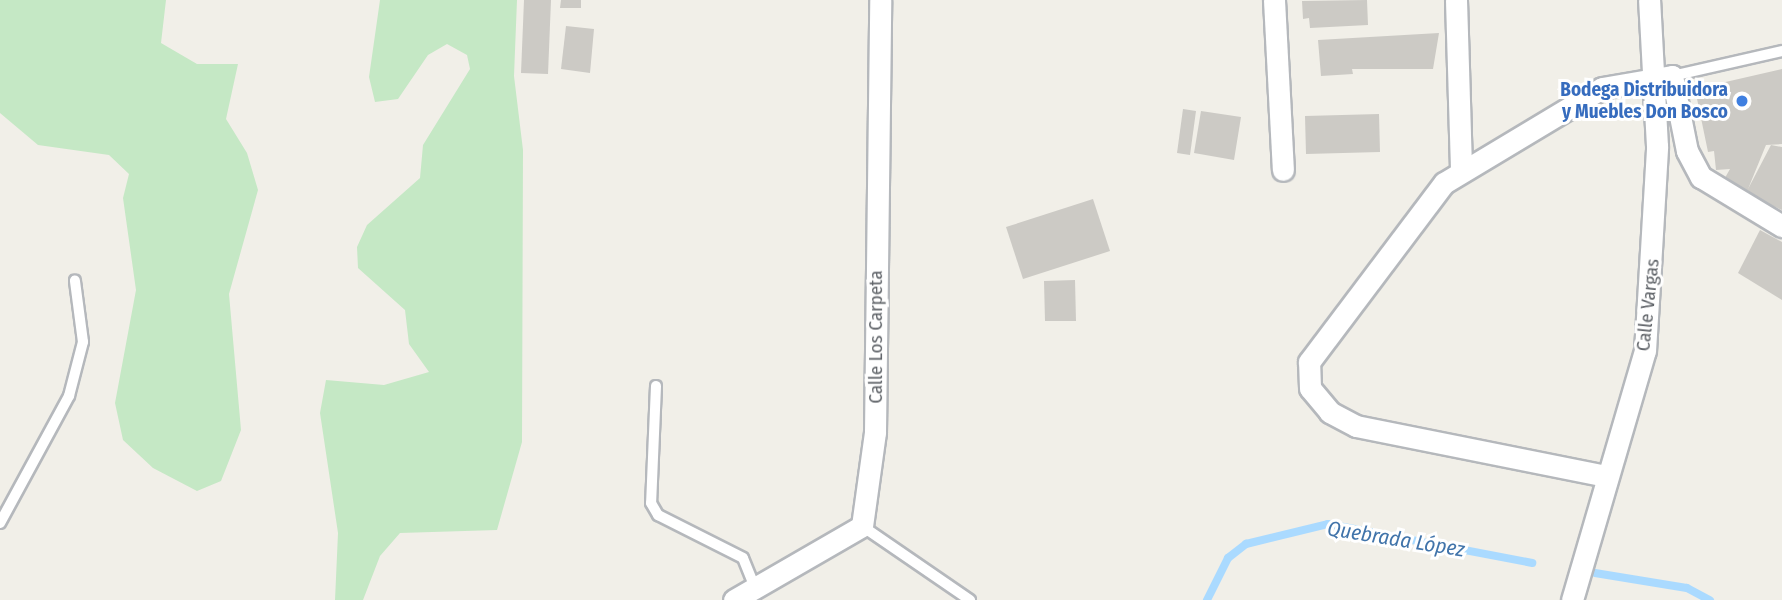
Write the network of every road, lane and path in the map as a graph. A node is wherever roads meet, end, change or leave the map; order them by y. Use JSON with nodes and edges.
{"nodes":[{"id":1,"x":880,"y":0,"type":"edge"},
{"id":2,"x":1274,"y":0,"type":"edge"},
{"id":3,"x":1457,"y":0,"type":"edge"},
{"id":4,"x":1649,"y":0,"type":"edge"},
{"id":5,"x":1782,"y":51,"type":"edge"},
{"id":6,"x":1650,"y":76,"type":"junction"},
{"id":7,"x":1672,"y":76,"type":"junction"},
{"id":8,"x":1461,"y":169,"type":"junction"},
{"id":9,"x":1283,"y":170,"type":"dead end"},
{"id":10,"x":1782,"y":226,"type":"edge"},
{"id":11,"x":75,"y":281,"type":"dead end"},
{"id":12,"x":656,"y":386,"type":"dead end"},
{"id":13,"x":1606,"y":476,"type":"junction"},
{"id":14,"x":0,"y":523,"type":"edge"},
{"id":15,"x":862,"y":526,"type":"junction"},
{"id":16,"x":755,"y":588,"type":"junction"},
{"id":17,"x":734,"y":600,"type":"edge"},
{"id":18,"x":970,"y":600,"type":"edge"},
{"id":19,"x":1572,"y":600,"type":"edge"}],
"edges":[{"from":1,"to":15,"type":"street","name":"Calle Los Carpeta"},
{"from":2,"to":9,"type":"street"},
{"from":3,"to":8,"type":"street"},
{"from":4,"to":6,"type":"street","name":"Calle Vargas"},
{"from":5,"to":7,"type":"lane"},
{"from":6,"to":7,"type":"street"},
{"from":6,"to":8,"type":"street"},
{"from":6,"to":13,"type":"street","name":"Calle Vargas"},
{"from":7,"to":10,"type":"street"},
{"from":8,"to":13,"type":"street"},
{"from":11,"to":14,"type":"lane"},
{"from":12,"to":16,"type":"lane"},
{"from":13,"to":19,"type":"street","name":"Calle Vargas"},
{"from":15,"to":16,"type":"street"},
{"from":15,"to":18,"type":"lane"},
{"from":16,"to":17,"type":"street"}]}
